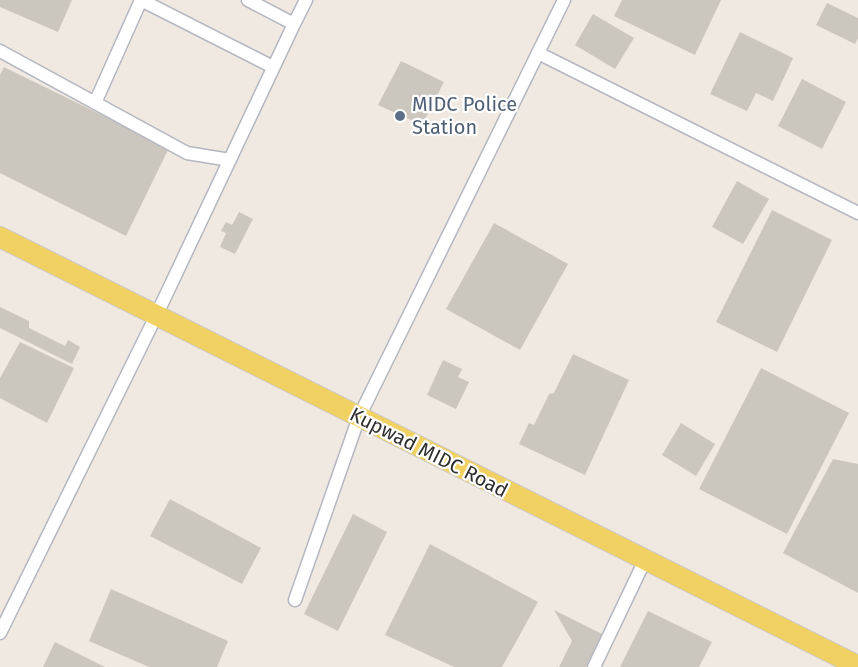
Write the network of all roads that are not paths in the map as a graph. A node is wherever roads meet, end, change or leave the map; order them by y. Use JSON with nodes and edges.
{"nodes":[{"id":1,"x":248,"y":0,"type":"edge"},
{"id":2,"x":306,"y":0,"type":"edge"},
{"id":3,"x":564,"y":0,"type":"edge"},
{"id":4,"x":294,"y":24,"type":"junction"},
{"id":5,"x":0,"y":51,"type":"edge"},
{"id":6,"x":538,"y":53,"type":"junction"},
{"id":7,"x":273,"y":67,"type":"junction"},
{"id":8,"x":95,"y":103,"type":"junction"},
{"id":9,"x":230,"y":160,"type":"junction"},
{"id":10,"x":858,"y":213,"type":"edge"},
{"id":11,"x":0,"y":237,"type":"edge"},
{"id":12,"x":156,"y":316,"type":"junction"},
{"id":13,"x":359,"y":417,"type":"junction"},
{"id":14,"x":645,"y":560,"type":"junction"},
{"id":15,"x":295,"y":600,"type":"dead end"},
{"id":16,"x":0,"y":633,"type":"edge"},
{"id":17,"x":858,"y":666,"type":"edge"},
{"id":18,"x":594,"y":667,"type":"edge"}],
"edges":[{"from":1,"to":4,"type":"street"},
{"from":2,"to":4,"type":"street"},
{"from":3,"to":6,"type":"street"},
{"from":4,"to":7,"type":"street"},
{"from":5,"to":8,"type":"street"},
{"from":6,"to":10,"type":"street"},
{"from":6,"to":13,"type":"street"},
{"from":7,"to":8,"type":"street"},
{"from":7,"to":9,"type":"street"},
{"from":8,"to":9,"type":"street"},
{"from":9,"to":12,"type":"street"},
{"from":11,"to":12,"type":"main road","name":"Kupwad MIDC Road"},
{"from":12,"to":13,"type":"main road","name":"Kupwad MIDC Road"},
{"from":12,"to":16,"type":"street"},
{"from":13,"to":14,"type":"main road","name":"Kupwad MIDC Road"},
{"from":13,"to":15,"type":"street"},
{"from":14,"to":17,"type":"main road","name":"Kupwad MIDC Road"},
{"from":14,"to":18,"type":"street"}]}
